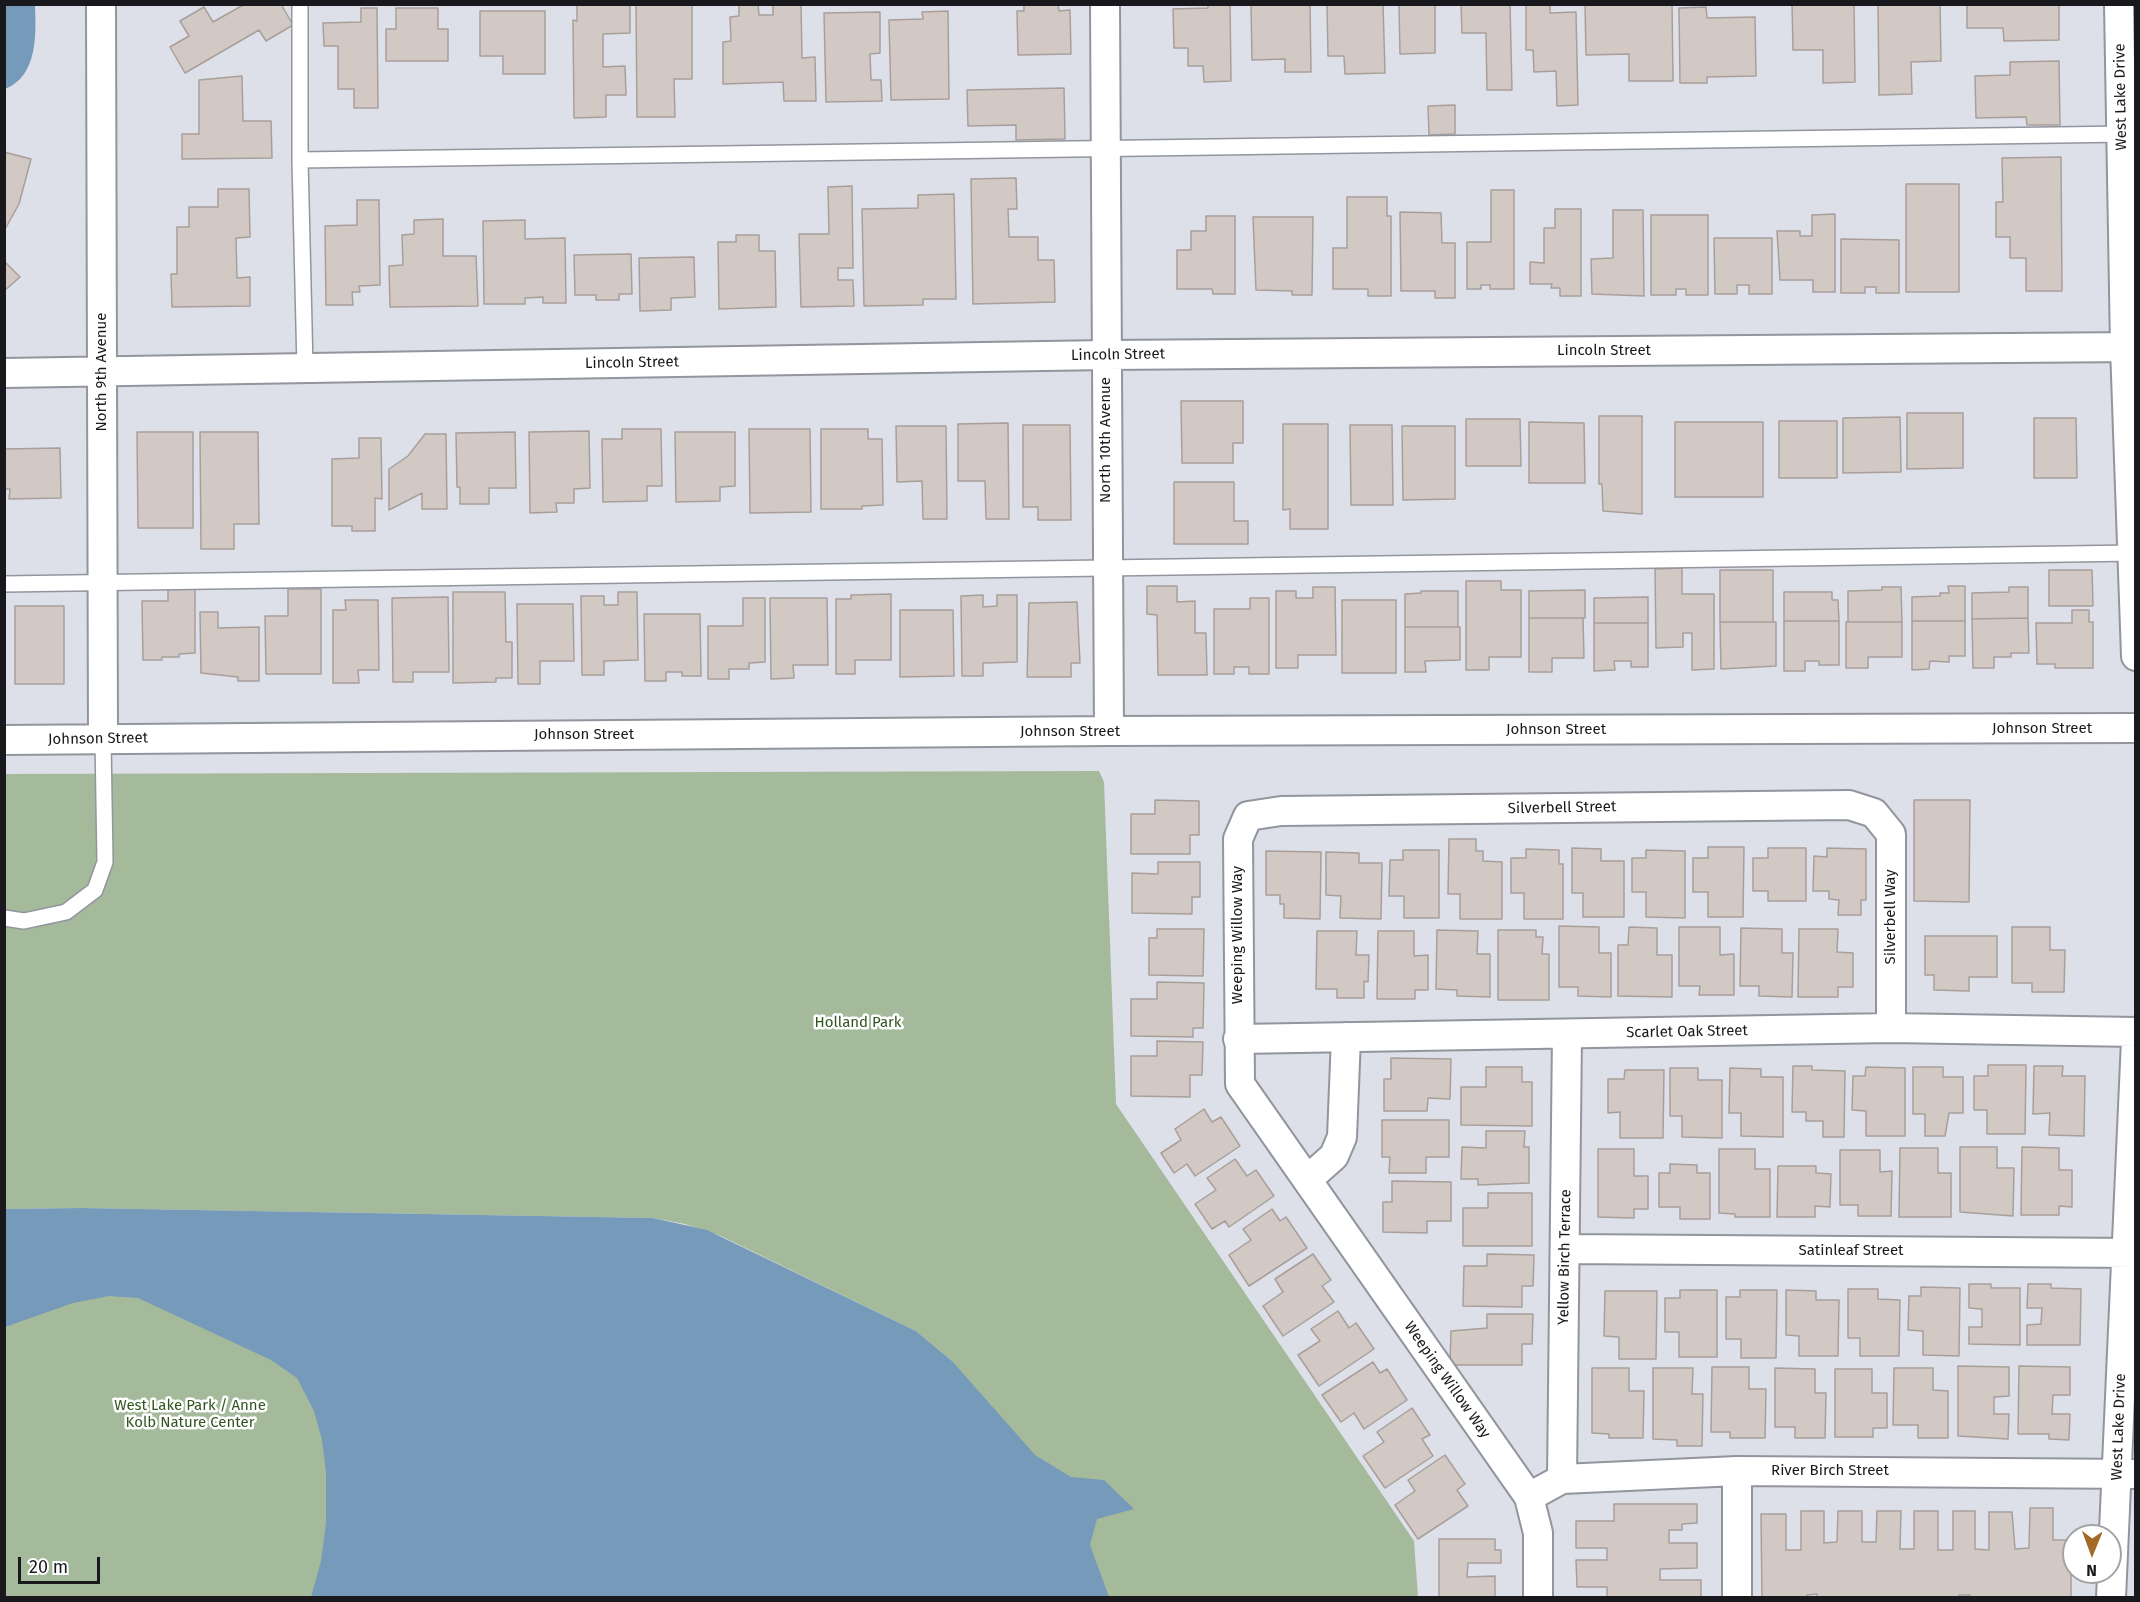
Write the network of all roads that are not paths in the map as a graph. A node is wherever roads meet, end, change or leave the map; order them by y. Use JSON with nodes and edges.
{"nodes":[{"id":1,"x":102,"y":4,"type":"edge"},
{"id":2,"x":300,"y":4,"type":"edge"},
{"id":3,"x":1105,"y":4,"type":"edge"},
{"id":4,"x":2119,"y":4,"type":"edge"},
{"id":5,"x":2128,"y":134,"type":"edge"},
{"id":6,"x":1106,"y":149,"type":"junction"},
{"id":7,"x":300,"y":160,"type":"junction"},
{"id":8,"x":2130,"y":347,"type":"edge"},
{"id":9,"x":1106,"y":355,"type":"junction"},
{"id":10,"x":305,"y":368,"type":"junction"},
{"id":11,"x":101,"y":372,"type":"junction"},
{"id":12,"x":4,"y":373,"type":"edge"},
{"id":13,"x":2134,"y":553,"type":"edge"},
{"id":14,"x":1107,"y":570,"type":"junction"},
{"id":15,"x":102,"y":583,"type":"junction"},
{"id":16,"x":4,"y":584,"type":"edge"},
{"id":17,"x":2136,"y":656,"type":"edge"},
{"id":18,"x":2136,"y":728,"type":"edge"},
{"id":19,"x":1109,"y":732,"type":"junction"},
{"id":20,"x":103,"y":739,"type":"junction"},
{"id":21,"x":4,"y":740,"type":"edge"},
{"id":22,"x":1874,"y":813,"type":"joint"},
{"id":23,"x":1248,"y":816,"type":"joint"},
{"id":24,"x":4,"y":918,"type":"edge"},
{"id":25,"x":1891,"y":1028,"type":"junction"},
{"id":26,"x":2136,"y":1032,"type":"edge"},
{"id":27,"x":1568,"y":1035,"type":"junction"},
{"id":28,"x":1346,"y":1037,"type":"junction"},
{"id":29,"x":1238,"y":1039,"type":"junction"},
{"id":30,"x":2136,"y":1040,"type":"edge"},
{"id":31,"x":1307,"y":1180,"type":"junction"},
{"id":32,"x":1566,"y":1249,"type":"junction"},
{"id":33,"x":2131,"y":1253,"type":"edge"},
{"id":34,"x":1737,"y":1471,"type":"junction"},
{"id":35,"x":2126,"y":1473,"type":"edge"},
{"id":36,"x":1562,"y":1479,"type":"junction"},
{"id":37,"x":1529,"y":1497,"type":"junction"},
{"id":38,"x":1538,"y":1598,"type":"edge"},
{"id":39,"x":1737,"y":1598,"type":"edge"},
{"id":40,"x":2111,"y":1598,"type":"edge"}],
"edges":[{"from":1,"to":11,"type":"street","name":"North 9th Avenue"},
{"from":2,"to":7,"type":"lane"},
{"from":3,"to":6,"type":"street","name":"North 10th Avenue"},
{"from":4,"to":5,"type":"street","name":"West Lake Drive"},
{"from":5,"to":6,"type":"lane"},
{"from":5,"to":8,"type":"street","name":"West Lake Drive"},
{"from":6,"to":7,"type":"lane"},
{"from":6,"to":9,"type":"street","name":"North 10th Avenue"},
{"from":7,"to":10,"type":"lane"},
{"from":8,"to":9,"type":"street","name":"Lincoln Street"},
{"from":8,"to":13,"type":"street","name":"West Lake Drive"},
{"from":9,"to":10,"type":"street","name":"Lincoln Street"},
{"from":9,"to":14,"type":"street","name":"North 10th Avenue"},
{"from":10,"to":11,"type":"street","name":"Lincoln Street"},
{"from":11,"to":12,"type":"street","name":"Lincoln Street"},
{"from":11,"to":15,"type":"street","name":"North 9th Avenue"},
{"from":13,"to":14,"type":"lane"},
{"from":13,"to":17,"type":"street","name":"West Lake Drive"},
{"from":14,"to":15,"type":"lane"},
{"from":14,"to":19,"type":"street","name":"North 10th Avenue"},
{"from":15,"to":16,"type":"lane"},
{"from":15,"to":20,"type":"street","name":"North 9th Avenue"},
{"from":18,"to":19,"type":"street","name":"Johnson Street"},
{"from":19,"to":20,"type":"street","name":"Johnson Street"},
{"from":20,"to":21,"type":"street","name":"Johnson Street"},
{"from":20,"to":24,"type":"lane"},
{"from":22,"to":23,"type":"street","name":"Silverbell Street"},
{"from":22,"to":25,"type":"street","name":"Silverbell Way"},
{"from":23,"to":29,"type":"street","name":"Weeping Willow Way"},
{"from":25,"to":26,"type":"street","name":"Scarlet Oak Street"},
{"from":25,"to":27,"type":"street","name":"Scarlet Oak Street"},
{"from":27,"to":28,"type":"street","name":"Scarlet Oak Street"},
{"from":27,"to":32,"type":"street","name":"Yellow Birch Terrace"},
{"from":28,"to":29,"type":"street","name":"Scarlet Oak Street"},
{"from":28,"to":31,"type":"street"},
{"from":29,"to":31,"type":"street","name":"Weeping Willow Way"},
{"from":30,"to":33,"type":"street","name":"West Lake Drive"},
{"from":31,"to":37,"type":"street","name":"Weeping Willow Way"},
{"from":32,"to":33,"type":"street","name":"Satinleaf Street"},
{"from":32,"to":36,"type":"street","name":"Yellow Birch Terrace"},
{"from":33,"to":35,"type":"street","name":"West Lake Drive"},
{"from":34,"to":35,"type":"street","name":"River Birch Street"},
{"from":34,"to":36,"type":"street","name":"River Birch Street"},
{"from":34,"to":39,"type":"street"},
{"from":35,"to":40,"type":"street","name":"West Lake Drive"},
{"from":36,"to":37,"type":"street","name":"River Birch Street"},
{"from":37,"to":38,"type":"street","name":"Weeping Willow Way"}]}
